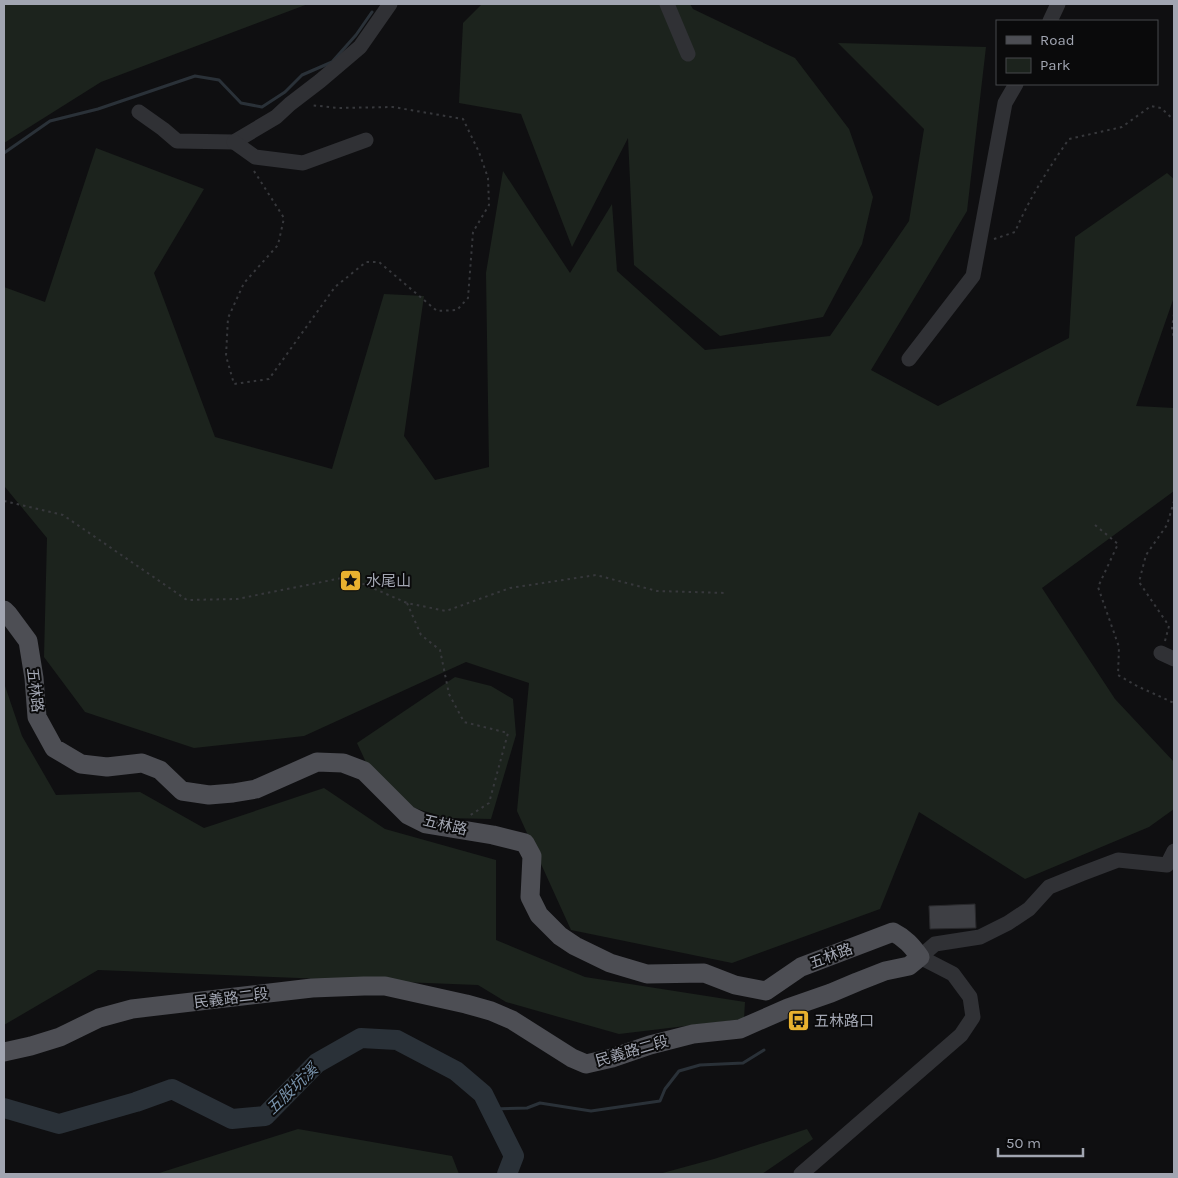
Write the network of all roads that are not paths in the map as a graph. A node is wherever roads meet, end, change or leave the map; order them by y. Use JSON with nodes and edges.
{"nodes":[{"id":1,"x":390,"y":4,"type":"edge"},
{"id":2,"x":667,"y":4,"type":"edge"},
{"id":3,"x":1058,"y":4,"type":"edge"},
{"id":4,"x":1050,"y":20,"type":"edge"},
{"id":5,"x":688,"y":54,"type":"dead end"},
{"id":6,"x":1015,"y":85,"type":"edge"},
{"id":7,"x":138,"y":112,"type":"dead end"},
{"id":8,"x":366,"y":140,"type":"dead end"},
{"id":9,"x":234,"y":142,"type":"junction"},
{"id":10,"x":909,"y":359,"type":"dead end"},
{"id":11,"x":4,"y":610,"type":"edge"},
{"id":12,"x":1174,"y":851,"type":"edge"},
{"id":13,"x":920,"y":957,"type":"junction"},
{"id":14,"x":4,"y":1052,"type":"edge"},
{"id":15,"x":801,"y":1174,"type":"edge"}],
"edges":[{"from":1,"to":9,"type":"street"},
{"from":2,"to":5,"type":"street"},
{"from":3,"to":4,"type":"street"},
{"from":6,"to":10,"type":"street"},
{"from":7,"to":9,"type":"street"},
{"from":8,"to":9,"type":"street"},
{"from":11,"to":13,"type":"main road","name":"五林路"},
{"from":12,"to":13,"type":"street"},
{"from":13,"to":14,"type":"main road","name":"民義路二段"},
{"from":13,"to":15,"type":"street"}]}
